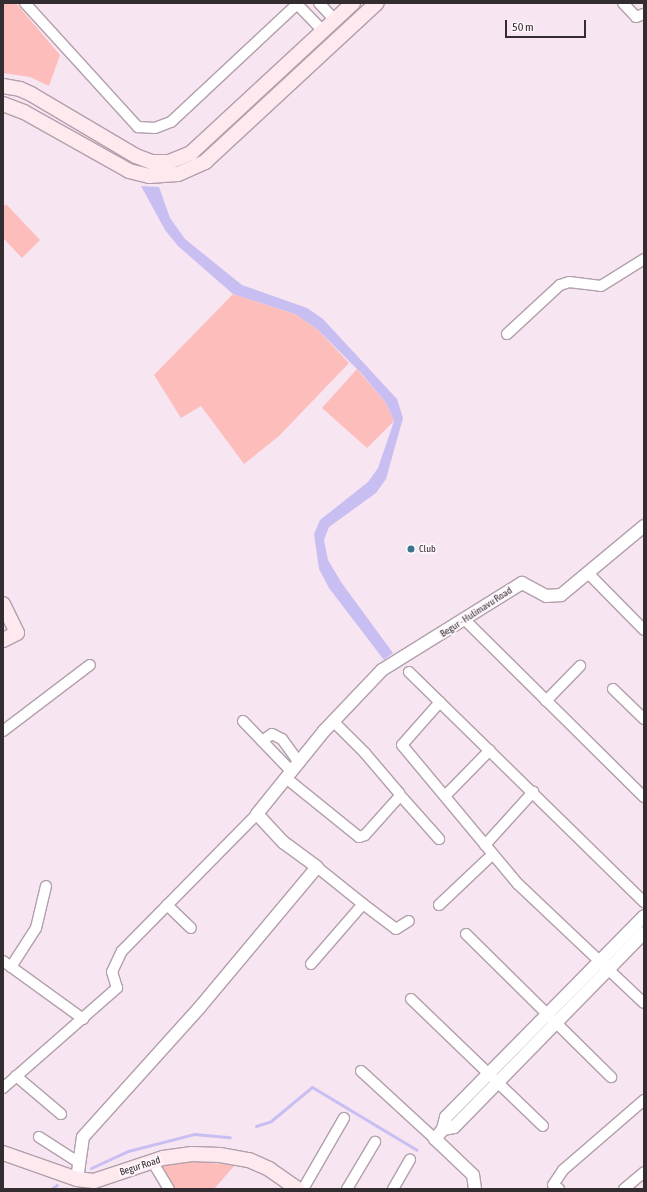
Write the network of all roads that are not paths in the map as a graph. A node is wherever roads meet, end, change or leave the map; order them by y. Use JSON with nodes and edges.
{"nodes":[{"id":1,"x":25,"y":3,"type":"edge"},
{"id":2,"x":296,"y":3,"type":"edge"},
{"id":3,"x":319,"y":3,"type":"edge"},
{"id":4,"x":353,"y":3,"type":"edge"},
{"id":5,"x":377,"y":3,"type":"edge"},
{"id":6,"x":622,"y":3,"type":"edge"},
{"id":7,"x":644,"y":14,"type":"edge"},
{"id":8,"x":335,"y":20,"type":"junction"},
{"id":9,"x":323,"y":31,"type":"junction"},
{"id":10,"x":268,"y":82,"type":"junction"},
{"id":11,"x":3,"y":86,"type":"edge"},
{"id":12,"x":279,"y":92,"type":"junction"},
{"id":13,"x":31,"y":94,"type":"junction"},
{"id":14,"x":3,"y":104,"type":"edge"},
{"id":15,"x":24,"y":112,"type":"junction"},
{"id":16,"x":644,"y":259,"type":"edge"},
{"id":17,"x":507,"y":334,"type":"dead end"},
{"id":18,"x":644,"y":526,"type":"edge"},
{"id":19,"x":588,"y":573,"type":"junction"},
{"id":20,"x":3,"y":604,"type":"edge"},
{"id":21,"x":465,"y":620,"type":"junction"},
{"id":22,"x":644,"y":630,"type":"edge"},
{"id":23,"x":3,"y":640,"type":"edge"},
{"id":24,"x":90,"y":665,"type":"dead end"},
{"id":25,"x":580,"y":666,"type":"dead end"},
{"id":26,"x":410,"y":672,"type":"dead end"},
{"id":27,"x":613,"y":689,"type":"dead end"},
{"id":28,"x":546,"y":701,"type":"junction"},
{"id":29,"x":440,"y":702,"type":"junction"},
{"id":30,"x":644,"y":719,"type":"edge"},
{"id":31,"x":243,"y":721,"type":"dead end"},
{"id":32,"x":333,"y":722,"type":"junction"},
{"id":33,"x":3,"y":731,"type":"edge"},
{"id":34,"x":262,"y":741,"type":"junction"},
{"id":35,"x":490,"y":750,"type":"junction"},
{"id":36,"x":299,"y":762,"type":"junction"},
{"id":37,"x":289,"y":775,"type":"junction"},
{"id":38,"x":533,"y":792,"type":"junction"},
{"id":39,"x":400,"y":795,"type":"junction"},
{"id":40,"x":445,"y":796,"type":"junction"},
{"id":41,"x":644,"y":797,"type":"edge"},
{"id":42,"x":257,"y":814,"type":"junction"},
{"id":43,"x":439,"y":839,"type":"dead end"},
{"id":44,"x":485,"y":845,"type":"junction"},
{"id":45,"x":493,"y":854,"type":"junction"},
{"id":46,"x":317,"y":867,"type":"junction"},
{"id":47,"x":46,"y":886,"type":"dead end"},
{"id":48,"x":644,"y":902,"type":"edge"},
{"id":49,"x":363,"y":904,"type":"junction"},
{"id":50,"x":167,"y":905,"type":"junction"},
{"id":51,"x":439,"y":905,"type":"dead end"},
{"id":52,"x":644,"y":916,"type":"edge"},
{"id":53,"x":409,"y":920,"type":"dead end"},
{"id":54,"x":191,"y":928,"type":"dead end"},
{"id":55,"x":644,"y":933,"type":"edge"},
{"id":56,"x":466,"y":934,"type":"dead end"},
{"id":57,"x":7,"y":964,"type":"edge"},
{"id":58,"x":311,"y":964,"type":"dead end"},
{"id":59,"x":604,"y":965,"type":"junction"},
{"id":60,"x":411,"y":999,"type":"dead end"},
{"id":61,"x":644,"y":1003,"type":"edge"},
{"id":62,"x":82,"y":1018,"type":"junction"},
{"id":63,"x":551,"y":1019,"type":"junction"},
{"id":64,"x":361,"y":1071,"type":"dead end"},
{"id":65,"x":16,"y":1076,"type":"junction"},
{"id":66,"x":611,"y":1077,"type":"dead end"},
{"id":67,"x":493,"y":1078,"type":"junction"},
{"id":68,"x":3,"y":1088,"type":"edge"},
{"id":69,"x":644,"y":1100,"type":"edge"},
{"id":70,"x":61,"y":1114,"type":"dead end"},
{"id":71,"x":344,"y":1118,"type":"dead end"},
{"id":72,"x":543,"y":1126,"type":"dead end"},
{"id":73,"x":39,"y":1137,"type":"dead end"},
{"id":74,"x":435,"y":1139,"type":"junction"},
{"id":75,"x":375,"y":1142,"type":"dead end"},
{"id":76,"x":3,"y":1153,"type":"edge"},
{"id":77,"x":152,"y":1160,"type":"junction"},
{"id":78,"x":410,"y":1160,"type":"dead end"},
{"id":79,"x":78,"y":1162,"type":"junction"},
{"id":80,"x":644,"y":1172,"type":"edge"},
{"id":81,"x":77,"y":1184,"type":"edge"},
{"id":82,"x":169,"y":1189,"type":"edge"},
{"id":83,"x":298,"y":1189,"type":"edge"},
{"id":84,"x":303,"y":1189,"type":"edge"},
{"id":85,"x":347,"y":1189,"type":"edge"},
{"id":86,"x":393,"y":1189,"type":"edge"},
{"id":87,"x":475,"y":1189,"type":"edge"},
{"id":88,"x":558,"y":1189,"type":"edge"},
{"id":89,"x":624,"y":1189,"type":"edge"}],
"edges":[{"from":1,"to":2,"type":"street"},
{"from":2,"to":9,"type":"street"},
{"from":3,"to":8,"type":"street"},
{"from":4,"to":8,"type":"main road"},
{"from":5,"to":12,"type":"main road"},
{"from":6,"to":7,"type":"street"},
{"from":8,"to":9,"type":"main road"},
{"from":9,"to":10,"type":"main road"},
{"from":10,"to":12,"type":"main road"},
{"from":10,"to":13,"type":"main road"},
{"from":11,"to":13,"type":"main road"},
{"from":12,"to":15,"type":"main road"},
{"from":13,"to":15,"type":"main road"},
{"from":14,"to":15,"type":"main road"},
{"from":16,"to":17,"type":"street"},
{"from":18,"to":19,"type":"street","name":"Begur - Hulimavu Road"},
{"from":19,"to":21,"type":"street","name":"Begur - Hulimavu Road"},
{"from":19,"to":22,"type":"street"},
{"from":20,"to":23,"type":"main road"},
{"from":21,"to":28,"type":"street"},
{"from":21,"to":32,"type":"street","name":"Begur - Hulimavu Road"},
{"from":24,"to":33,"type":"street"},
{"from":25,"to":28,"type":"street"},
{"from":26,"to":29,"type":"street"},
{"from":27,"to":30,"type":"street"},
{"from":28,"to":41,"type":"street"},
{"from":29,"to":35,"type":"street"},
{"from":29,"to":40,"type":"street"},
{"from":31,"to":34,"type":"street"},
{"from":32,"to":36,"type":"street","name":"Begur - Hulimavu Road"},
{"from":32,"to":39,"type":"street"},
{"from":34,"to":36,"type":"street"},
{"from":34,"to":37,"type":"street"},
{"from":35,"to":38,"type":"street"},
{"from":35,"to":40,"type":"street"},
{"from":36,"to":37,"type":"street","name":"Begur - Hulimavu Road"},
{"from":37,"to":39,"type":"street"},
{"from":37,"to":42,"type":"street","name":"Begur - Hulimavu Road"},
{"from":38,"to":44,"type":"street"},
{"from":38,"to":48,"type":"street"},
{"from":39,"to":43,"type":"street"},
{"from":40,"to":44,"type":"street"},
{"from":42,"to":46,"type":"street"},
{"from":42,"to":50,"type":"street"},
{"from":44,"to":45,"type":"street"},
{"from":45,"to":51,"type":"street"},
{"from":45,"to":59,"type":"street"},
{"from":46,"to":49,"type":"street"},
{"from":46,"to":79,"type":"street"},
{"from":47,"to":57,"type":"street"},
{"from":49,"to":53,"type":"street"},
{"from":49,"to":58,"type":"street"},
{"from":50,"to":54,"type":"street"},
{"from":50,"to":62,"type":"street"},
{"from":52,"to":59,"type":"street"},
{"from":55,"to":59,"type":"street"},
{"from":56,"to":63,"type":"street"},
{"from":57,"to":62,"type":"street"},
{"from":59,"to":61,"type":"street"},
{"from":59,"to":63,"type":"street"},
{"from":60,"to":67,"type":"street"},
{"from":62,"to":65,"type":"street"},
{"from":63,"to":66,"type":"street"},
{"from":63,"to":67,"type":"street"},
{"from":64,"to":74,"type":"street"},
{"from":65,"to":68,"type":"street"},
{"from":65,"to":70,"type":"street"},
{"from":67,"to":72,"type":"street"},
{"from":67,"to":74,"type":"street"},
{"from":69,"to":88,"type":"street"},
{"from":71,"to":84,"type":"street"},
{"from":73,"to":79,"type":"street"},
{"from":74,"to":87,"type":"street"},
{"from":75,"to":85,"type":"street"},
{"from":76,"to":81,"type":"main road","name":"Begur Road"},
{"from":77,"to":81,"type":"main road","name":"Begur Road"},
{"from":77,"to":82,"type":"street"},
{"from":77,"to":83,"type":"main road","name":"Begur Road"},
{"from":78,"to":86,"type":"street"},
{"from":79,"to":81,"type":"street"},
{"from":80,"to":89,"type":"street"}]}
